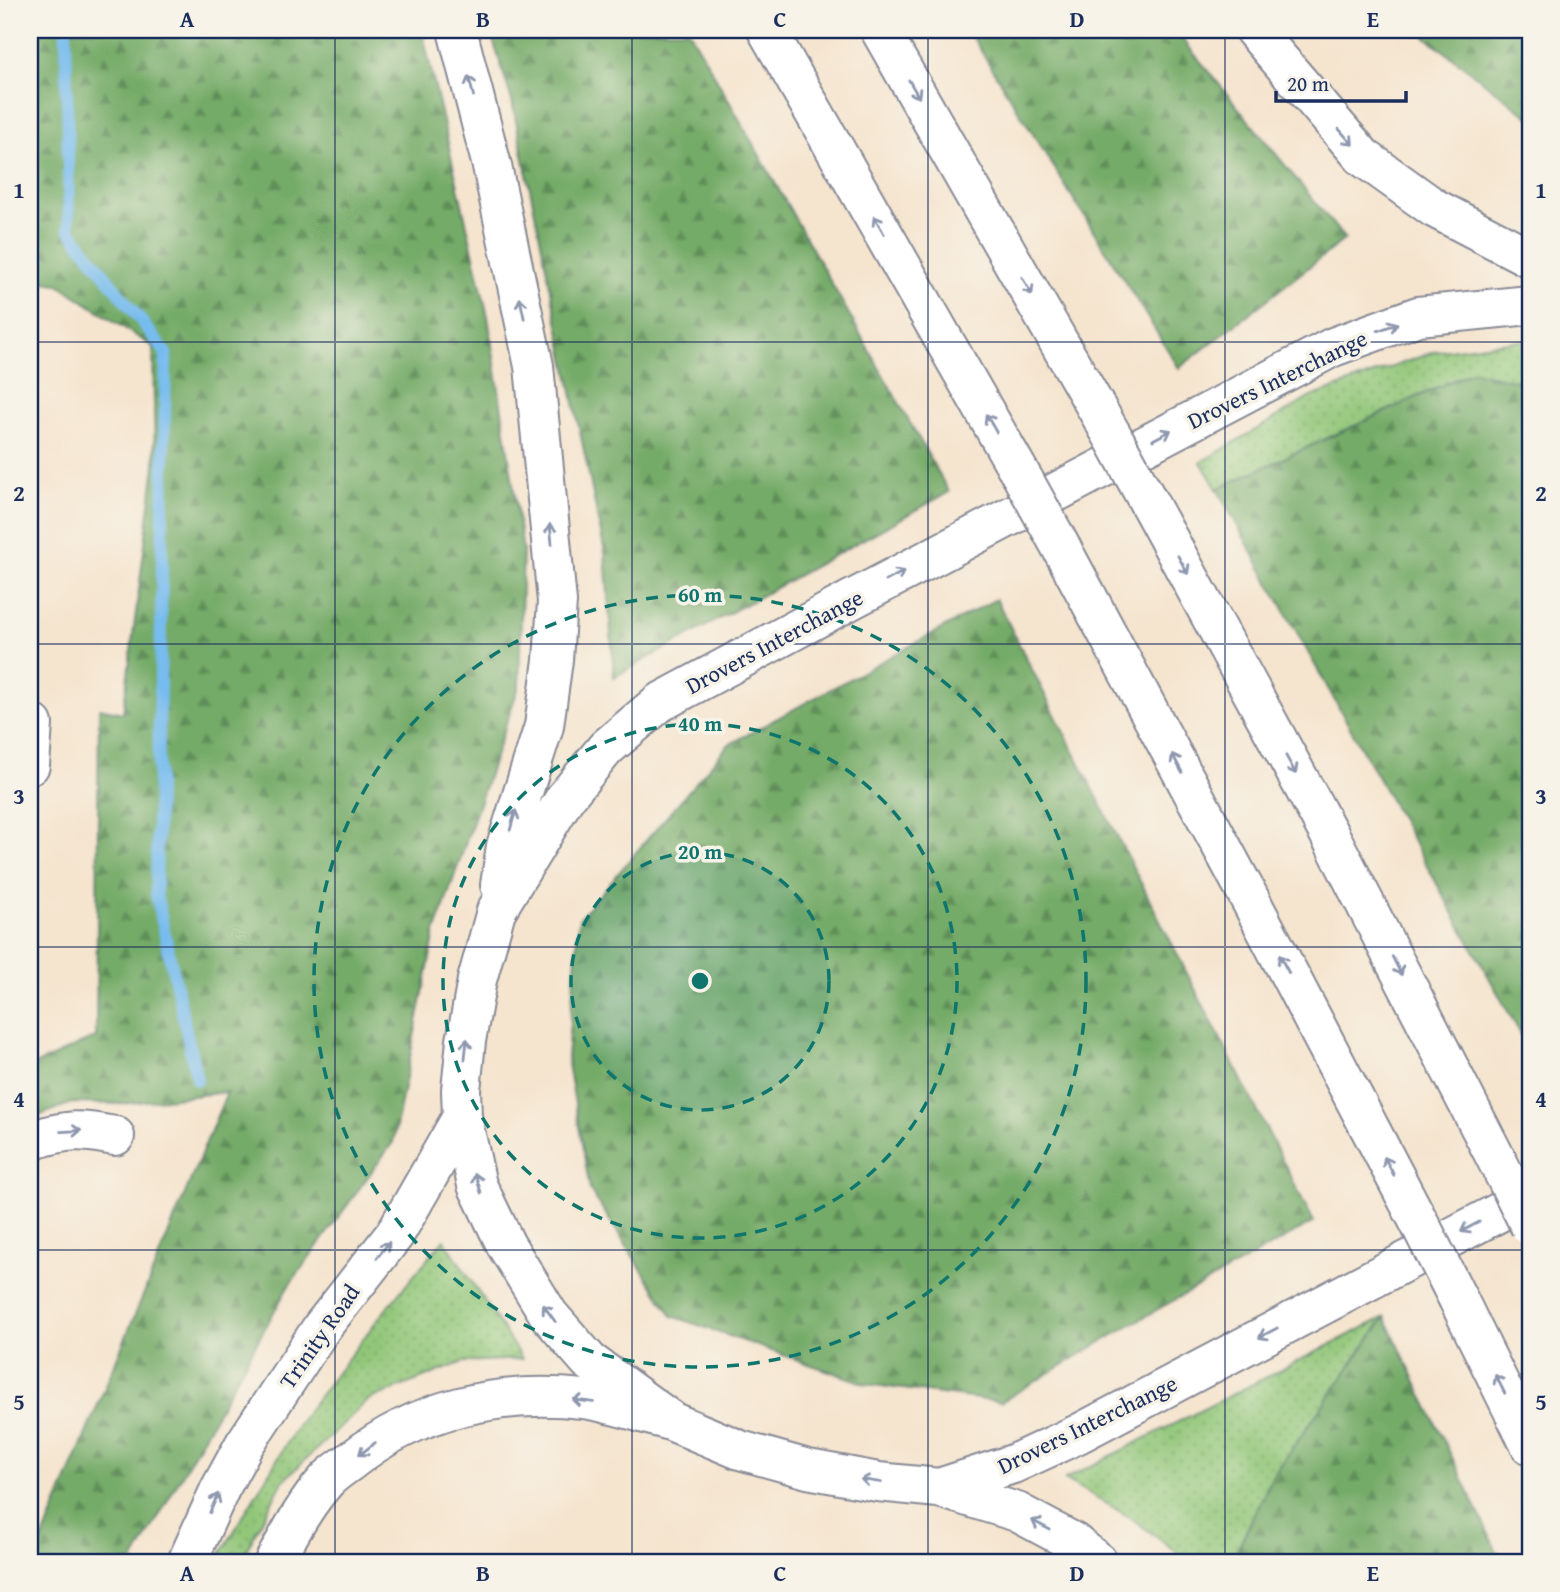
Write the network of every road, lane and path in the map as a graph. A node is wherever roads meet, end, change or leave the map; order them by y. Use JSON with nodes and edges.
{"nodes":[{"id":1,"x":457,"y":30,"type":"edge"},
{"id":2,"x":767,"y":30,"type":"edge"},
{"id":3,"x":880,"y":30,"type":"edge"},
{"id":4,"x":1254,"y":30,"type":"edge"},
{"id":5,"x":1530,"y":258,"type":"edge"},
{"id":6,"x":1530,"y":305,"type":"edge"},
{"id":7,"x":33,"y":724,"type":"dead end"},
{"id":8,"x":30,"y":765,"type":"edge"},
{"id":9,"x":496,"y":911,"type":"junction"},
{"id":10,"x":462,"y":1117,"type":"junction"},
{"id":11,"x":115,"y":1136,"type":"dead end"},
{"id":12,"x":30,"y":1143,"type":"edge"},
{"id":13,"x":1519,"y":1189,"type":"edge"},
{"id":14,"x":1530,"y":1226,"type":"edge"},
{"id":15,"x":673,"y":1422,"type":"junction"},
{"id":16,"x":1530,"y":1445,"type":"edge"},
{"id":17,"x":939,"y":1488,"type":"junction"},
{"id":18,"x":187,"y":1562,"type":"edge"},
{"id":19,"x":274,"y":1562,"type":"edge"},
{"id":20,"x":1098,"y":1562,"type":"edge"}],
"edges":[{"from":9,"to":1,"type":"main road","one_way":true},
{"from":16,"to":2,"type":"main road","one_way":true,"bridge":true},
{"from":3,"to":13,"type":"main road","one_way":true,"bridge":true},
{"from":4,"to":5,"type":"main road","one_way":true},
{"from":9,"to":6,"type":"main road","name":"Drovers Interchange","one_way":true},
{"from":7,"to":8,"type":"main road"},
{"from":10,"to":9,"type":"main road","name":"Drovers Interchange","one_way":true},
{"from":15,"to":10,"type":"main road","name":"Drovers Interchange","one_way":true},
{"from":18,"to":10,"type":"main road","name":"Trinity Road","one_way":true},
{"from":12,"to":11,"type":"main road","one_way":true},
{"from":13,"to":14,"type":"main road","bridge":true},
{"from":13,"to":17,"type":"main road","name":"Drovers Interchange","one_way":true},
{"from":17,"to":15,"type":"main road","name":"Drovers Interchange","one_way":true},
{"from":15,"to":19,"type":"main road","one_way":true},
{"from":20,"to":17,"type":"main road","one_way":true}]}
